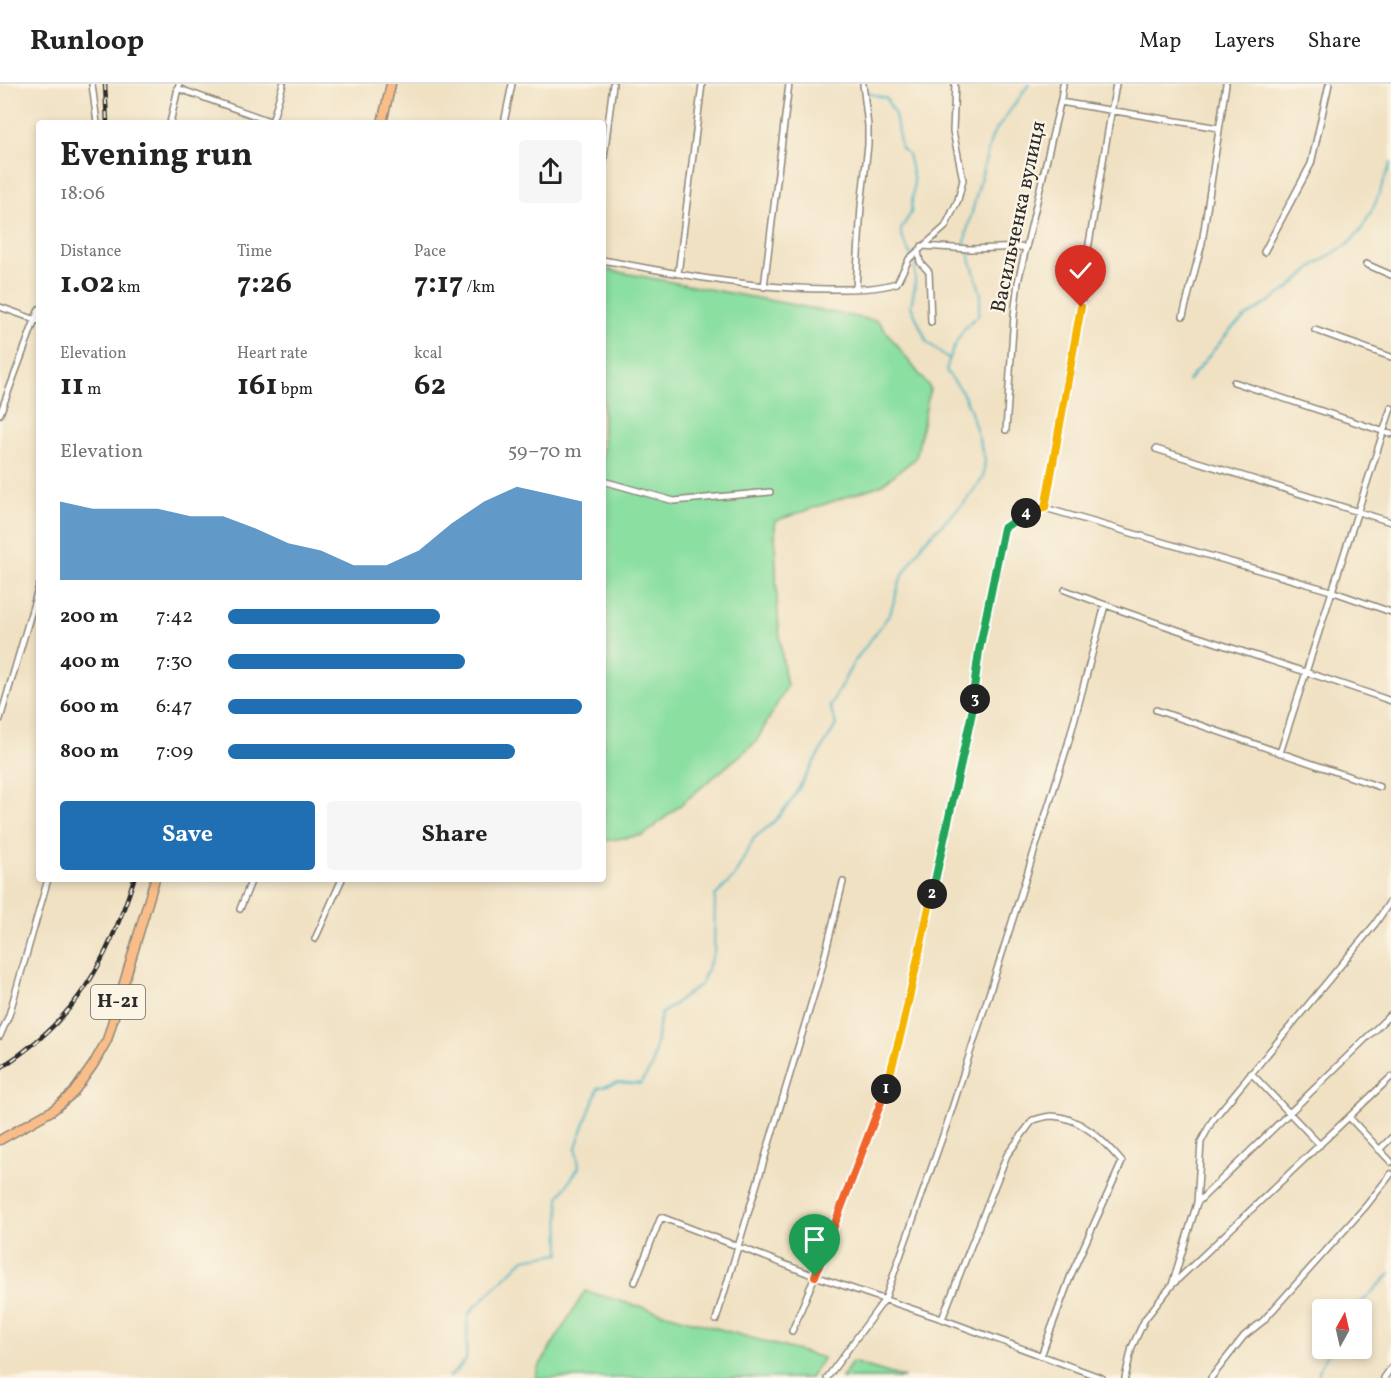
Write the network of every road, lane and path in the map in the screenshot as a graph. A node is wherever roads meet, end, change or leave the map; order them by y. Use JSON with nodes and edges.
{"nodes":[{"id":1,"x":92,"y":84,"type":"edge"},
{"id":2,"x":283,"y":84,"type":"edge"},
{"id":3,"x":391,"y":84,"type":"edge"},
{"id":4,"x":512,"y":84,"type":"edge"},
{"id":5,"x":613,"y":84,"type":"edge"},
{"id":6,"x":702,"y":84,"type":"edge"},
{"id":7,"x":789,"y":84,"type":"edge"},
{"id":8,"x":863,"y":84,"type":"edge"},
{"id":9,"x":955,"y":84,"type":"edge"},
{"id":10,"x":1063,"y":84,"type":"edge"},
{"id":11,"x":1116,"y":84,"type":"edge"},
{"id":12,"x":1227,"y":84,"type":"edge"},
{"id":13,"x":1329,"y":84,"type":"edge"},
{"id":14,"x":178,"y":86,"type":"edge"},
{"id":15,"x":1060,"y":102,"type":"junction"},
{"id":16,"x":1111,"y":110,"type":"junction"},
{"id":17,"x":97,"y":120,"type":"edge"},
{"id":18,"x":171,"y":120,"type":"edge"},
{"id":19,"x":265,"y":120,"type":"edge"},
{"id":20,"x":274,"y":120,"type":"edge"},
{"id":21,"x":383,"y":120,"type":"edge"},
{"id":22,"x":505,"y":120,"type":"edge"},
{"id":23,"x":1219,"y":128,"type":"junction"},
{"id":24,"x":606,"y":141,"type":"edge"},
{"id":25,"x":1027,"y":247,"type":"junction"},
{"id":26,"x":1264,"y":252,"type":"dead end"},
{"id":27,"x":915,"y":253,"type":"junction"},
{"id":28,"x":606,"y":261,"type":"edge"},
{"id":29,"x":1366,"y":264,"type":"dead end"},
{"id":30,"x":678,"y":274,"type":"junction"},
{"id":31,"x":1391,"y":275,"type":"edge"},
{"id":32,"x":764,"y":286,"type":"junction"},
{"id":33,"x":856,"y":288,"type":"junction"},
{"id":34,"x":0,"y":307,"type":"edge"},
{"id":35,"x":1183,"y":316,"type":"dead end"},
{"id":36,"x":36,"y":321,"type":"edge"},
{"id":37,"x":931,"y":322,"type":"dead end"},
{"id":38,"x":36,"y":324,"type":"edge"},
{"id":39,"x":1314,"y":330,"type":"dead end"},
{"id":40,"x":1391,"y":357,"type":"edge"},
{"id":41,"x":1234,"y":382,"type":"dead end"},
{"id":42,"x":1391,"y":408,"type":"edge"},
{"id":43,"x":0,"y":414,"type":"edge"},
{"id":44,"x":1006,"y":430,"type":"dead end"},
{"id":45,"x":1383,"y":431,"type":"junction"},
{"id":46,"x":1391,"y":434,"type":"edge"},
{"id":47,"x":1156,"y":449,"type":"dead end"},
{"id":48,"x":606,"y":482,"type":"edge"},
{"id":49,"x":770,"y":492,"type":"dead end"},
{"id":50,"x":1045,"y":508,"type":"junction"},
{"id":51,"x":1357,"y":511,"type":"junction"},
{"id":52,"x":1391,"y":522,"type":"edge"},
{"id":53,"x":1065,"y":590,"type":"dead end"},
{"id":54,"x":1331,"y":591,"type":"junction"},
{"id":55,"x":36,"y":596,"type":"edge"},
{"id":56,"x":1105,"y":605,"type":"junction"},
{"id":57,"x":1391,"y":612,"type":"edge"},
{"id":58,"x":1307,"y":671,"type":"junction"},
{"id":59,"x":1391,"y":701,"type":"edge"},
{"id":60,"x":1156,"y":710,"type":"dead end"},
{"id":61,"x":0,"y":718,"type":"edge"},
{"id":62,"x":1280,"y":753,"type":"junction"},
{"id":63,"x":1380,"y":787,"type":"dead end"},
{"id":64,"x":47,"y":882,"type":"edge"},
{"id":65,"x":154,"y":882,"type":"edge"},
{"id":66,"x":251,"y":882,"type":"edge"},
{"id":67,"x":341,"y":882,"type":"edge"},
{"id":68,"x":843,"y":882,"type":"dead end"},
{"id":69,"x":1391,"y":900,"type":"edge"},
{"id":70,"x":240,"y":909,"type":"dead end"},
{"id":71,"x":315,"y":939,"type":"dead end"},
{"id":72,"x":1391,"y":1014,"type":"edge"},
{"id":73,"x":0,"y":1036,"type":"edge"},
{"id":74,"x":1251,"y":1073,"type":"junction"},
{"id":75,"x":1391,"y":1077,"type":"edge"},
{"id":76,"x":1290,"y":1113,"type":"junction"},
{"id":77,"x":1349,"y":1117,"type":"junction"},
{"id":78,"x":1391,"y":1138,"type":"edge"},
{"id":79,"x":0,"y":1140,"type":"edge"},
{"id":80,"x":1320,"y":1144,"type":"junction"},
{"id":81,"x":1379,"y":1150,"type":"junction"},
{"id":82,"x":1391,"y":1162,"type":"edge"},
{"id":83,"x":1391,"y":1174,"type":"edge"},
{"id":84,"x":1197,"y":1203,"type":"junction"},
{"id":85,"x":739,"y":1246,"type":"junction"},
{"id":86,"x":815,"y":1276,"type":"junction"},
{"id":87,"x":634,"y":1281,"type":"dead end"},
{"id":88,"x":1172,"y":1286,"type":"junction"},
{"id":89,"x":885,"y":1299,"type":"junction"},
{"id":90,"x":942,"y":1319,"type":"junction"},
{"id":91,"x":716,"y":1320,"type":"dead end"},
{"id":92,"x":792,"y":1331,"type":"dead end"},
{"id":93,"x":1041,"y":1356,"type":"junction"},
{"id":94,"x":1391,"y":1368,"type":"edge"},
{"id":95,"x":827,"y":1378,"type":"edge"},
{"id":96,"x":1102,"y":1378,"type":"edge"},
{"id":97,"x":1125,"y":1378,"type":"edge"},
{"id":98,"x":1211,"y":1378,"type":"edge"},
{"id":99,"x":1384,"y":1378,"type":"edge"}],
"edges":[{"from":1,"to":17,"type":"street"},
{"from":2,"to":20,"type":"street"},
{"from":3,"to":21,"type":"main road"},
{"from":4,"to":22,"type":"street"},
{"from":5,"to":24,"type":"street"},
{"from":6,"to":30,"type":"street"},
{"from":7,"to":32,"type":"street"},
{"from":8,"to":33,"type":"street"},
{"from":9,"to":27,"type":"street"},
{"from":10,"to":15,"type":"street","name":"Васильченка вулиця"},
{"from":11,"to":16,"type":"street"},
{"from":12,"to":23,"type":"street"},
{"from":13,"to":26,"type":"street"},
{"from":14,"to":18,"type":"street"},
{"from":14,"to":19,"type":"street"},
{"from":15,"to":16,"type":"street"},
{"from":15,"to":25,"type":"street","name":"Васильченка вулиця"},
{"from":16,"to":23,"type":"street"},
{"from":16,"to":50,"type":"street"},
{"from":23,"to":35,"type":"street"},
{"from":25,"to":27,"type":"street"},
{"from":25,"to":44,"type":"street","name":"Васильченка вулиця"},
{"from":27,"to":33,"type":"street"},
{"from":27,"to":37,"type":"street"},
{"from":28,"to":30,"type":"street"},
{"from":29,"to":31,"type":"street"},
{"from":30,"to":32,"type":"street"},
{"from":32,"to":33,"type":"street"},
{"from":34,"to":36,"type":"street"},
{"from":38,"to":43,"type":"street"},
{"from":39,"to":40,"type":"street"},
{"from":41,"to":45,"type":"street"},
{"from":42,"to":45,"type":"street"},
{"from":45,"to":46,"type":"street"},
{"from":45,"to":51,"type":"street"},
{"from":47,"to":51,"type":"street"},
{"from":48,"to":49,"type":"street"},
{"from":50,"to":54,"type":"street"},
{"from":50,"to":86,"type":"street"},
{"from":51,"to":52,"type":"street"},
{"from":51,"to":54,"type":"street"},
{"from":53,"to":56,"type":"street"},
{"from":54,"to":57,"type":"street"},
{"from":54,"to":58,"type":"street"},
{"from":55,"to":61,"type":"street"},
{"from":56,"to":58,"type":"street"},
{"from":56,"to":89,"type":"street"},
{"from":58,"to":59,"type":"street"},
{"from":58,"to":62,"type":"street"},
{"from":60,"to":62,"type":"street"},
{"from":62,"to":63,"type":"street"},
{"from":64,"to":73,"type":"street"},
{"from":65,"to":79,"type":"main road","number":"Н-21"},
{"from":66,"to":70,"type":"street"},
{"from":67,"to":71,"type":"street"},
{"from":68,"to":85,"type":"street"},
{"from":69,"to":74,"type":"street"},
{"from":72,"to":76,"type":"street"},
{"from":74,"to":76,"type":"street"},
{"from":74,"to":84,"type":"street"},
{"from":75,"to":77,"type":"street"},
{"from":76,"to":80,"type":"street"},
{"from":76,"to":84,"type":"street"},
{"from":77,"to":80,"type":"street"},
{"from":77,"to":81,"type":"street"},
{"from":78,"to":81,"type":"street"},
{"from":80,"to":88,"type":"street"},
{"from":81,"to":82,"type":"street"},
{"from":83,"to":98,"type":"street"},
{"from":84,"to":88,"type":"street"},
{"from":85,"to":86,"type":"street"},
{"from":85,"to":87,"type":"street"},
{"from":85,"to":91,"type":"street"},
{"from":86,"to":89,"type":"street"},
{"from":86,"to":92,"type":"street"},
{"from":88,"to":97,"type":"street"},
{"from":89,"to":90,"type":"street"},
{"from":89,"to":95,"type":"street"},
{"from":90,"to":93,"type":"street"},
{"from":90,"to":93,"type":"street"},
{"from":93,"to":96,"type":"street"},
{"from":94,"to":99,"type":"street"}]}
